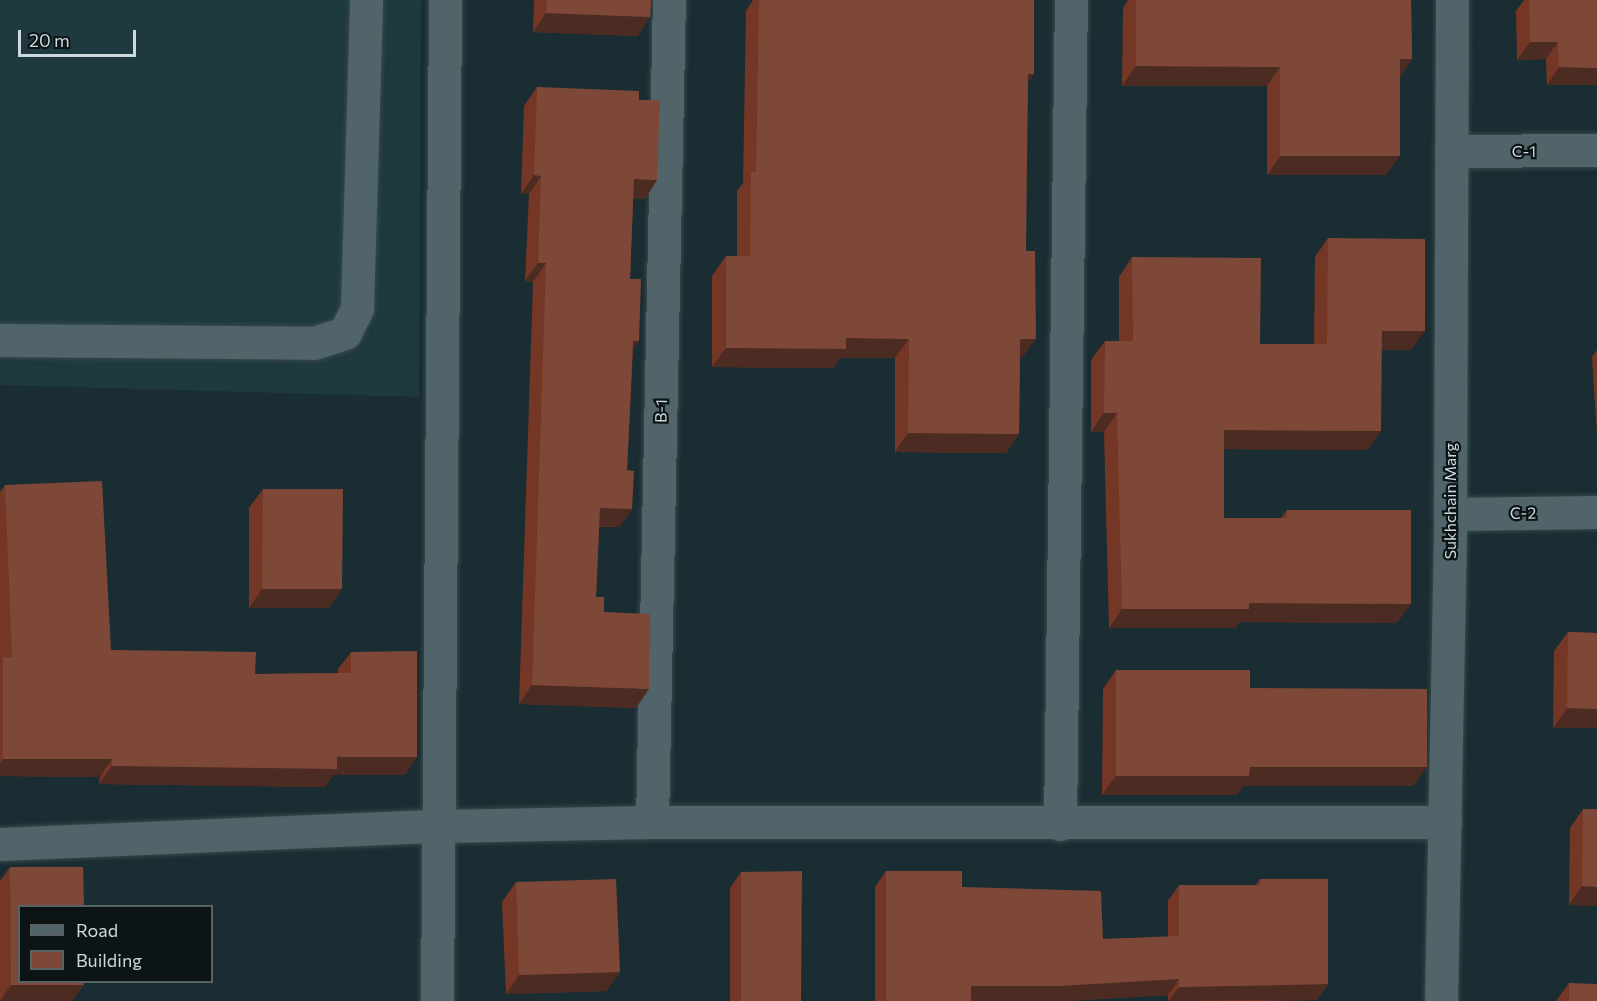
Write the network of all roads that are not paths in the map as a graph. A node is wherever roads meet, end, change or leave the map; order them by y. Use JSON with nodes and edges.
{"nodes":[{"id":1,"x":366,"y":0,"type":"edge"},
{"id":2,"x":445,"y":0,"type":"edge"},
{"id":3,"x":669,"y":0,"type":"edge"},
{"id":4,"x":1071,"y":0,"type":"edge"},
{"id":5,"x":1452,"y":0,"type":"edge"},
{"id":6,"x":1597,"y":150,"type":"edge"},
{"id":7,"x":1451,"y":152,"type":"junction"},
{"id":8,"x":0,"y":340,"type":"edge"},
{"id":9,"x":1597,"y":512,"type":"edge"},
{"id":10,"x":1450,"y":514,"type":"junction"},
{"id":11,"x":652,"y":822,"type":"junction"},
{"id":12,"x":1445,"y":822,"type":"junction"},
{"id":13,"x":1060,"y":824,"type":"junction"},
{"id":14,"x":438,"y":826,"type":"junction"},
{"id":15,"x":0,"y":844,"type":"edge"},
{"id":16,"x":437,"y":1001,"type":"edge"},
{"id":17,"x":1441,"y":1001,"type":"edge"}],
"edges":[{"from":1,"to":8,"type":"street"},
{"from":2,"to":14,"type":"street"},
{"from":3,"to":11,"type":"street","name":"B-1"},
{"from":4,"to":13,"type":"street"},
{"from":5,"to":7,"type":"street","name":"Sukhchain Marg"},
{"from":6,"to":7,"type":"street","name":"C-1"},
{"from":7,"to":10,"type":"street","name":"Sukhchain Marg"},
{"from":9,"to":10,"type":"street","name":"C-2"},
{"from":10,"to":12,"type":"street","name":"Sukhchain Marg"},
{"from":11,"to":13,"type":"street"},
{"from":11,"to":14,"type":"street"},
{"from":12,"to":13,"type":"street"},
{"from":12,"to":17,"type":"street","name":"Sukhchain Marg"},
{"from":14,"to":15,"type":"street"},
{"from":14,"to":16,"type":"street"}]}
